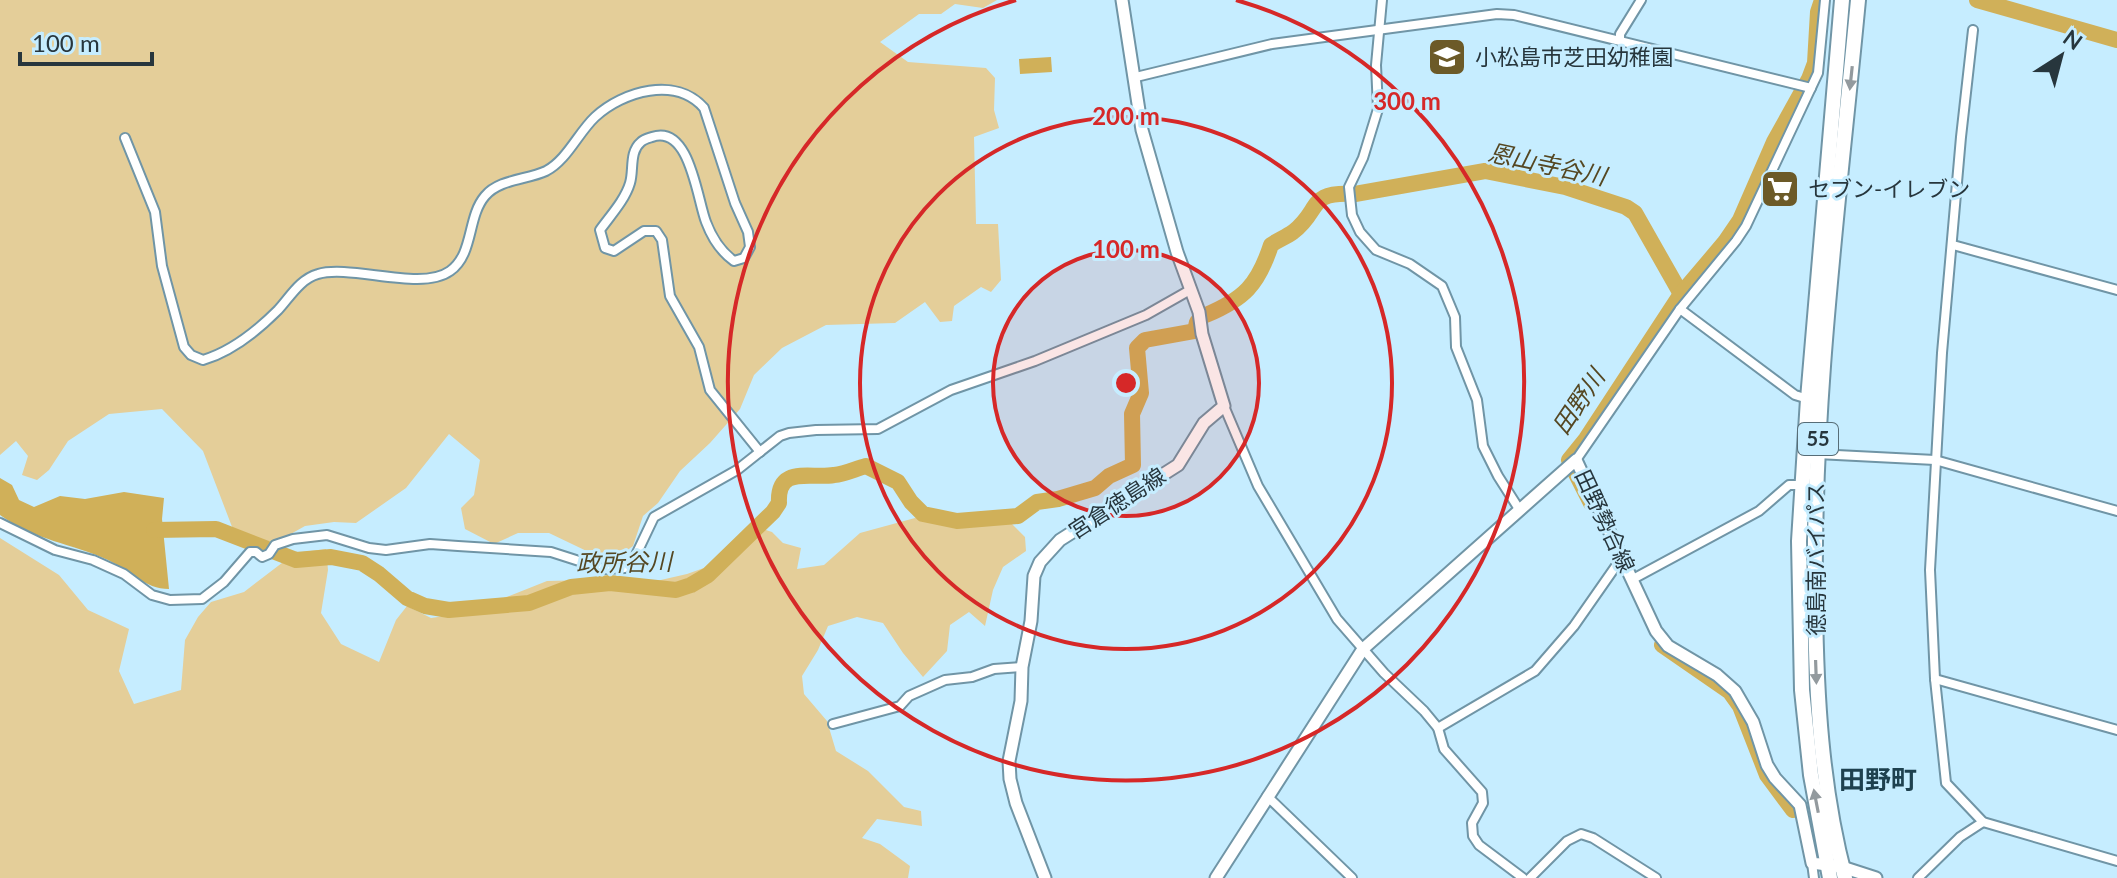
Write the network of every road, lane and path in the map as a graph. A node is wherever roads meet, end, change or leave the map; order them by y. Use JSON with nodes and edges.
{"nodes":[{"id":1,"x":1122,"y":0,"type":"edge"},
{"id":2,"x":1382,"y":0,"type":"edge"},
{"id":3,"x":1641,"y":0,"type":"edge"},
{"id":4,"x":1825,"y":0,"type":"edge"},
{"id":5,"x":1842,"y":0,"type":"edge"},
{"id":6,"x":1858,"y":0,"type":"edge"},
{"id":7,"x":1380,"y":29,"type":"junction"},
{"id":8,"x":1973,"y":30,"type":"dead end"},
{"id":9,"x":1620,"y":40,"type":"junction"},
{"id":10,"x":1136,"y":77,"type":"junction"},
{"id":11,"x":1807,"y":87,"type":"junction"},
{"id":12,"x":125,"y":138,"type":"dead end"},
{"id":13,"x":1953,"y":245,"type":"junction"},
{"id":14,"x":1190,"y":290,"type":"junction"},
{"id":15,"x":2117,"y":290,"type":"edge"},
{"id":16,"x":1680,"y":309,"type":"junction"},
{"id":17,"x":1808,"y":399,"type":"junction"},
{"id":18,"x":1224,"y":406,"type":"junction"},
{"id":19,"x":760,"y":452,"type":"junction"},
{"id":20,"x":1817,"y":454,"type":"junction"},
{"id":21,"x":1576,"y":460,"type":"junction"},
{"id":22,"x":1935,"y":460,"type":"junction"},
{"id":23,"x":1802,"y":485,"type":"junction"},
{"id":24,"x":1519,"y":509,"type":"junction"},
{"id":25,"x":2117,"y":511,"type":"edge"},
{"id":26,"x":0,"y":523,"type":"edge"},
{"id":27,"x":1621,"y":560,"type":"junction"},
{"id":28,"x":1633,"y":579,"type":"junction"},
{"id":29,"x":1363,"y":649,"type":"junction"},
{"id":30,"x":1022,"y":667,"type":"junction"},
{"id":31,"x":1935,"y":679,"type":"junction"},
{"id":32,"x":833,"y":724,"type":"dead end"},
{"id":33,"x":1438,"y":728,"type":"junction"},
{"id":34,"x":2117,"y":730,"type":"edge"},
{"id":35,"x":1267,"y":796,"type":"junction"},
{"id":36,"x":1983,"y":822,"type":"junction"},
{"id":37,"x":2117,"y":861,"type":"edge"},
{"id":38,"x":1831,"y":870,"type":"edge"},
{"id":39,"x":1045,"y":878,"type":"edge"},
{"id":40,"x":1216,"y":878,"type":"edge"},
{"id":41,"x":1352,"y":878,"type":"edge"},
{"id":42,"x":1523,"y":878,"type":"edge"},
{"id":43,"x":1530,"y":878,"type":"edge"},
{"id":44,"x":1656,"y":878,"type":"edge"},
{"id":45,"x":1814,"y":878,"type":"edge"},
{"id":46,"x":1876,"y":878,"type":"edge"},
{"id":47,"x":1918,"y":878,"type":"edge"}],
"edges":[{"from":1,"to":10,"type":"main road"},
{"from":2,"to":7,"type":"street"},
{"from":3,"to":9,"type":"street"},
{"from":4,"to":11,"type":"street"},
{"from":5,"to":17,"type":"highway","name":"徳島南バイパス","number":"55"},
{"from":6,"to":20,"type":"highway","name":"徳島南バイパス","number":"55","one_way":true},
{"from":7,"to":9,"type":"street"},
{"from":7,"to":10,"type":"street"},
{"from":7,"to":24,"type":"street"},
{"from":8,"to":13,"type":"street"},
{"from":9,"to":11,"type":"street"},
{"from":10,"to":14,"type":"main road"},
{"from":11,"to":16,"type":"street"},
{"from":12,"to":19,"type":"street"},
{"from":13,"to":15,"type":"street"},
{"from":13,"to":22,"type":"street"},
{"from":14,"to":18,"type":"main road"},
{"from":14,"to":19,"type":"street"},
{"from":16,"to":17,"type":"street"},
{"from":16,"to":21,"type":"street"},
{"from":17,"to":23,"type":"highway","name":"徳島南バイパス","number":"55"},
{"from":18,"to":29,"type":"street"},
{"from":18,"to":30,"type":"main road","name":"宮倉徳島線"},
{"from":19,"to":26,"type":"street"},
{"from":20,"to":22,"type":"street"},
{"from":20,"to":38,"type":"highway","name":"徳島南バイパス","number":"55","one_way":true},
{"from":21,"to":24,"type":"main road","name":"田野勢合線"},
{"from":21,"to":27,"type":"main road","name":"田野勢合線"},
{"from":22,"to":25,"type":"street"},
{"from":22,"to":31,"type":"street"},
{"from":23,"to":28,"type":"street"},
{"from":38,"to":23,"type":"highway","name":"徳島南バイパス","number":"55","one_way":true},
{"from":24,"to":29,"type":"main road","name":"田野勢合線"},
{"from":27,"to":28,"type":"main road","name":"田野勢合線"},
{"from":27,"to":33,"type":"street"},
{"from":28,"to":38,"type":"main road","name":"田野勢合線"},
{"from":29,"to":33,"type":"street"},
{"from":29,"to":35,"type":"main road","name":"田野勢合線"},
{"from":30,"to":32,"type":"street"},
{"from":30,"to":39,"type":"main road","name":"宮倉徳島線"},
{"from":31,"to":34,"type":"street"},
{"from":31,"to":36,"type":"street"},
{"from":33,"to":42,"type":"street"},
{"from":35,"to":40,"type":"main road","name":"田野勢合線"},
{"from":35,"to":41,"type":"street"},
{"from":36,"to":37,"type":"street"},
{"from":36,"to":47,"type":"street"},
{"from":38,"to":45,"type":"street"},
{"from":38,"to":46,"type":"main road"},
{"from":43,"to":44,"type":"street"}]}
